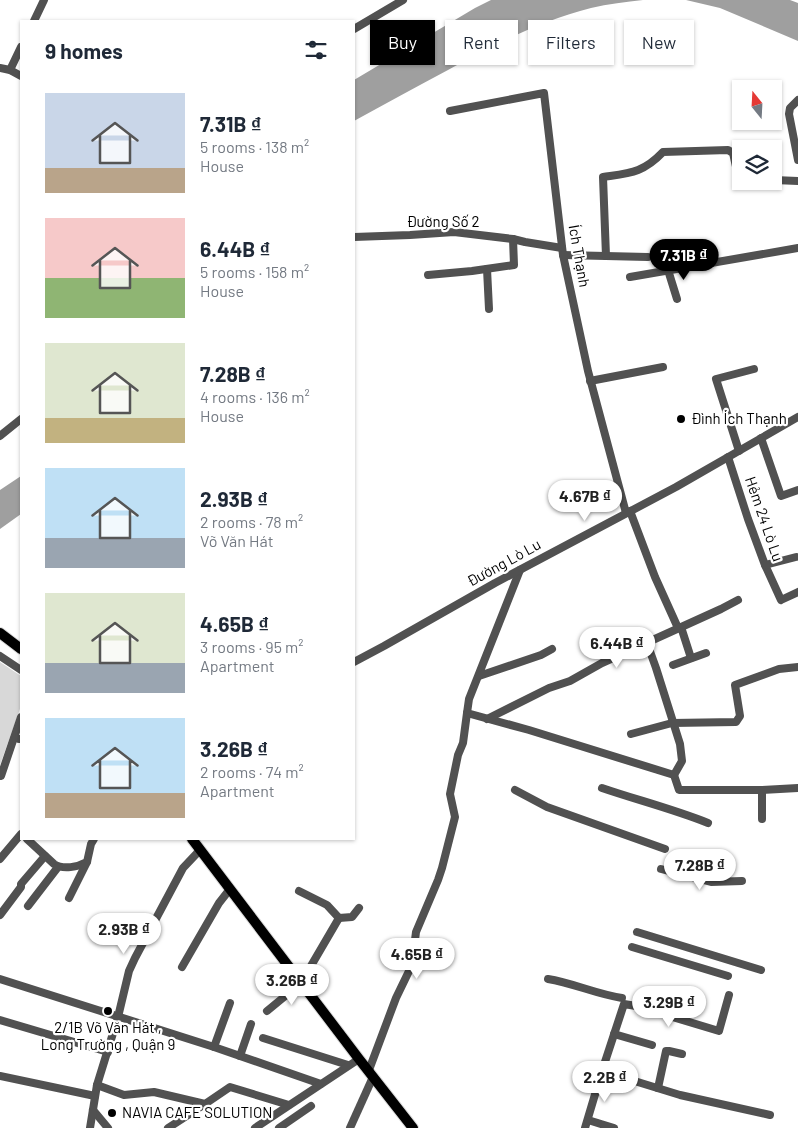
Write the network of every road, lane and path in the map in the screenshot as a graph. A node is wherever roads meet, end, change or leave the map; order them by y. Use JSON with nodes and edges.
{"nodes":[{"id":1,"x":44,"y":0,"type":"edge"},
{"id":2,"x":403,"y":0,"type":"edge"},
{"id":3,"x":34,"y":20,"type":"edge"},
{"id":4,"x":355,"y":28,"type":"edge"},
{"id":5,"x":20,"y":49,"type":"edge"},
{"id":6,"x":0,"y":68,"type":"edge"},
{"id":7,"x":10,"y":70,"type":"junction"},
{"id":8,"x":20,"y":75,"type":"edge"},
{"id":9,"x":798,"y":100,"type":"edge"},
{"id":10,"x":450,"y":111,"type":"dead end"},
{"id":11,"x":795,"y":126,"type":"edge"},
{"id":12,"x":732,"y":152,"type":"edge"},
{"id":13,"x":798,"y":160,"type":"edge"},
{"id":14,"x":782,"y":180,"type":"edge"},
{"id":15,"x":798,"y":181,"type":"edge"},
{"id":16,"x":355,"y":237,"type":"edge"},
{"id":17,"x":513,"y":239,"type":"junction"},
{"id":18,"x":798,"y":248,"type":"edge"},
{"id":19,"x":563,"y":252,"type":"junction"},
{"id":20,"x":606,"y":256,"type":"junction"},
{"id":21,"x":648,"y":257,"type":"dead end"},
{"id":22,"x":487,"y":269,"type":"junction"},
{"id":23,"x":668,"y":270,"type":"junction"},
{"id":24,"x":428,"y":275,"type":"dead end"},
{"id":25,"x":630,"y":277,"type":"dead end"},
{"id":26,"x":678,"y":299,"type":"dead end"},
{"id":27,"x":489,"y":309,"type":"dead end"},
{"id":28,"x":663,"y":367,"type":"dead end"},
{"id":29,"x":754,"y":368,"type":"dead end"},
{"id":30,"x":590,"y":381,"type":"junction"},
{"id":31,"x":798,"y":417,"type":"edge"},
{"id":32,"x":20,"y":421,"type":"edge"},
{"id":33,"x":0,"y":436,"type":"edge"},
{"id":34,"x":761,"y":438,"type":"junction"},
{"id":35,"x":739,"y":451,"type":"junction"},
{"id":36,"x":728,"y":457,"type":"junction"},
{"id":37,"x":798,"y":490,"type":"edge"},
{"id":38,"x":628,"y":512,"type":"junction"},
{"id":39,"x":796,"y":557,"type":"dead end"},
{"id":40,"x":764,"y":565,"type":"junction"},
{"id":41,"x":520,"y":570,"type":"junction"},
{"id":42,"x":798,"y":592,"type":"edge"},
{"id":43,"x":738,"y":600,"type":"dead end"},
{"id":44,"x":680,"y":628,"type":"junction"},
{"id":45,"x":0,"y":633,"type":"edge"},
{"id":46,"x":646,"y":643,"type":"junction"},
{"id":47,"x":20,"y":648,"type":"edge"},
{"id":48,"x":552,"y":649,"type":"dead end"},
{"id":49,"x":706,"y":653,"type":"dead end"},
{"id":50,"x":0,"y":656,"type":"edge"},
{"id":51,"x":691,"y":658,"type":"junction"},
{"id":52,"x":355,"y":661,"type":"edge"},
{"id":53,"x":672,"y":665,"type":"dead end"},
{"id":54,"x":798,"y":667,"type":"edge"},
{"id":55,"x":20,"y":669,"type":"edge"},
{"id":56,"x":479,"y":676,"type":"junction"},
{"id":57,"x":467,"y":713,"type":"junction"},
{"id":58,"x":487,"y":719,"type":"junction"},
{"id":59,"x":20,"y":720,"type":"edge"},
{"id":60,"x":672,"y":723,"type":"junction"},
{"id":61,"x":631,"y":734,"type":"dead end"},
{"id":62,"x":674,"y":775,"type":"junction"},
{"id":63,"x":0,"y":776,"type":"edge"},
{"id":64,"x":602,"y":788,"type":"dead end"},
{"id":65,"x":798,"y":788,"type":"edge"},
{"id":66,"x":516,"y":790,"type":"dead end"},
{"id":67,"x":762,"y":790,"type":"junction"},
{"id":68,"x":762,"y":819,"type":"dead end"},
{"id":69,"x":708,"y":823,"type":"dead end"},
{"id":70,"x":20,"y":835,"type":"edge"},
{"id":71,"x":28,"y":840,"type":"edge"},
{"id":72,"x":93,"y":840,"type":"edge"},
{"id":73,"x":193,"y":840,"type":"edge"},
{"id":74,"x":665,"y":849,"type":"dead end"},
{"id":75,"x":200,"y":850,"type":"junction"},
{"id":76,"x":45,"y":856,"type":"junction"},
{"id":77,"x":0,"y":859,"type":"edge"},
{"id":78,"x":87,"y":862,"type":"junction"},
{"id":79,"x":58,"y":867,"type":"junction"},
{"id":80,"x":661,"y":869,"type":"dead end"},
{"id":81,"x":742,"y":881,"type":"dead end"},
{"id":82,"x":230,"y":889,"type":"junction"},
{"id":83,"x":299,"y":891,"type":"dead end"},
{"id":84,"x":70,"y":898,"type":"dead end"},
{"id":85,"x":28,"y":906,"type":"dead end"},
{"id":86,"x":359,"y":908,"type":"dead end"},
{"id":87,"x":0,"y":916,"type":"edge"},
{"id":88,"x":339,"y":918,"type":"junction"},
{"id":89,"x":637,"y":932,"type":"dead end"},
{"id":90,"x":632,"y":947,"type":"dead end"},
{"id":91,"x":182,"y":967,"type":"dead end"},
{"id":92,"x":761,"y":970,"type":"dead end"},
{"id":93,"x":728,"y":976,"type":"dead end"},
{"id":94,"x":0,"y":979,"type":"edge"},
{"id":95,"x":548,"y":979,"type":"dead end"},
{"id":96,"x":301,"y":983,"type":"junction"},
{"id":97,"x":729,"y":995,"type":"dead end"},
{"id":98,"x":623,"y":1001,"type":"junction"},
{"id":99,"x":230,"y":1003,"type":"dead end"},
{"id":100,"x":267,"y":1011,"type":"dead end"},
{"id":101,"x":118,"y":1017,"type":"junction"},
{"id":102,"x":0,"y":1020,"type":"edge"},
{"id":103,"x":251,"y":1024,"type":"dead end"},
{"id":104,"x":614,"y":1034,"type":"junction"},
{"id":105,"x":263,"y":1038,"type":"dead end"},
{"id":106,"x":652,"y":1045,"type":"dead end"},
{"id":107,"x":214,"y":1048,"type":"junction"},
{"id":108,"x":108,"y":1052,"type":"junction"},
{"id":109,"x":682,"y":1054,"type":"dead end"},
{"id":110,"x":240,"y":1056,"type":"junction"},
{"id":111,"x":359,"y":1059,"type":"junction"},
{"id":112,"x":348,"y":1065,"type":"junction"},
{"id":113,"x":602,"y":1071,"type":"junction"},
{"id":114,"x":371,"y":1073,"type":"junction"},
{"id":115,"x":0,"y":1076,"type":"edge"},
{"id":116,"x":321,"y":1084,"type":"junction"},
{"id":117,"x":97,"y":1085,"type":"junction"},
{"id":118,"x":658,"y":1088,"type":"junction"},
{"id":119,"x":95,"y":1096,"type":"junction"},
{"id":120,"x":204,"y":1104,"type":"junction"},
{"id":121,"x":289,"y":1105,"type":"junction"},
{"id":122,"x":311,"y":1106,"type":"dead end"},
{"id":123,"x":93,"y":1110,"type":"junction"},
{"id":124,"x":770,"y":1115,"type":"dead end"},
{"id":125,"x":586,"y":1124,"type":"edge"},
{"id":126,"x":90,"y":1128,"type":"edge"},
{"id":127,"x":108,"y":1128,"type":"edge"},
{"id":128,"x":168,"y":1128,"type":"edge"},
{"id":129,"x":256,"y":1128,"type":"edge"},
{"id":130,"x":279,"y":1128,"type":"edge"},
{"id":131,"x":350,"y":1128,"type":"edge"},
{"id":132,"x":413,"y":1128,"type":"edge"},
{"id":133,"x":614,"y":1128,"type":"edge"}],
"edges":[{"from":1,"to":3,"type":"street"},
{"from":2,"to":4,"type":"street"},
{"from":5,"to":7,"type":"street"},
{"from":6,"to":7,"type":"street"},
{"from":7,"to":8,"type":"street"},
{"from":9,"to":11,"type":"street"},
{"from":10,"to":19,"type":"street","name":"Ích Thạnh"},
{"from":11,"to":13,"type":"street"},
{"from":12,"to":20,"type":"street"},
{"from":14,"to":15,"type":"street"},
{"from":16,"to":17,"type":"street","name":"Đường Số 2"},
{"from":17,"to":19,"type":"street","name":"Đường Số 2"},
{"from":17,"to":22,"type":"street"},
{"from":18,"to":23,"type":"street"},
{"from":19,"to":20,"type":"street","name":"Đường Số 2"},
{"from":19,"to":30,"type":"street","name":"Ích Thạnh"},
{"from":20,"to":21,"type":"street","name":"Đường Số 2"},
{"from":22,"to":24,"type":"street"},
{"from":22,"to":27,"type":"street"},
{"from":23,"to":25,"type":"street"},
{"from":23,"to":26,"type":"street"},
{"from":28,"to":30,"type":"street"},
{"from":29,"to":35,"type":"street"},
{"from":30,"to":38,"type":"street","name":"Ích Thạnh"},
{"from":31,"to":34,"type":"street","name":"Đường Lò Lu"},
{"from":32,"to":33,"type":"street"},
{"from":34,"to":35,"type":"street","name":"Đường Lò Lu"},
{"from":34,"to":37,"type":"street"},
{"from":35,"to":36,"type":"street","name":"Đường Lò Lu"},
{"from":36,"to":38,"type":"street","name":"Đường Lò Lu"},
{"from":36,"to":40,"type":"street","name":"Hẻm 24 Lò Lu"},
{"from":38,"to":41,"type":"street","name":"Đường Lò Lu"},
{"from":38,"to":44,"type":"street","name":"Ích Thạnh"},
{"from":39,"to":40,"type":"street"},
{"from":40,"to":42,"type":"street","name":"Hẻm 24 Lò Lu"},
{"from":41,"to":52,"type":"street","name":"Đường Lò Lu"},
{"from":41,"to":56,"type":"street"},
{"from":43,"to":44,"type":"street"},
{"from":44,"to":46,"type":"street"},
{"from":44,"to":51,"type":"street","name":"Ích Thạnh"},
{"from":45,"to":47,"type":"main road"},
{"from":46,"to":58,"type":"street"},
{"from":46,"to":60,"type":"street"},
{"from":48,"to":56,"type":"street"},
{"from":49,"to":51,"type":"street"},
{"from":50,"to":55,"type":"street"},
{"from":51,"to":53,"type":"street"},
{"from":54,"to":60,"type":"street"},
{"from":56,"to":57,"type":"street"},
{"from":57,"to":58,"type":"street"},
{"from":57,"to":114,"type":"street"},
{"from":58,"to":62,"type":"street"},
{"from":59,"to":63,"type":"street"},
{"from":60,"to":61,"type":"street"},
{"from":60,"to":62,"type":"street"},
{"from":62,"to":67,"type":"street"},
{"from":64,"to":69,"type":"street"},
{"from":65,"to":67,"type":"street"},
{"from":66,"to":74,"type":"street"},
{"from":67,"to":68,"type":"street"},
{"from":70,"to":77,"type":"street"},
{"from":71,"to":76,"type":"street"},
{"from":72,"to":78,"type":"street"},
{"from":73,"to":75,"type":"main road"},
{"from":75,"to":82,"type":"main road"},
{"from":75,"to":101,"type":"street"},
{"from":76,"to":79,"type":"street"},
{"from":76,"to":87,"type":"street"},
{"from":78,"to":79,"type":"street"},
{"from":78,"to":84,"type":"street"},
{"from":79,"to":85,"type":"street"},
{"from":80,"to":81,"type":"street"},
{"from":82,"to":91,"type":"street"},
{"from":82,"to":96,"type":"main road"},
{"from":83,"to":88,"type":"street"},
{"from":86,"to":88,"type":"street"},
{"from":88,"to":96,"type":"street"},
{"from":89,"to":92,"type":"street"},
{"from":90,"to":93,"type":"street"},
{"from":94,"to":101,"type":"street"},
{"from":95,"to":98,"type":"street"},
{"from":96,"to":100,"type":"street"},
{"from":96,"to":111,"type":"main road"},
{"from":97,"to":98,"type":"street"},
{"from":98,"to":104,"type":"street"},
{"from":99,"to":107,"type":"street"},
{"from":101,"to":107,"type":"street"},
{"from":101,"to":108,"type":"street"},
{"from":102,"to":108,"type":"street"},
{"from":103,"to":110,"type":"street"},
{"from":104,"to":106,"type":"street"},
{"from":104,"to":113,"type":"street"},
{"from":105,"to":112,"type":"street"},
{"from":107,"to":110,"type":"street"},
{"from":108,"to":117,"type":"street"},
{"from":109,"to":118,"type":"street"},
{"from":110,"to":116,"type":"street"},
{"from":111,"to":112,"type":"street"},
{"from":111,"to":114,"type":"main road"},
{"from":112,"to":116,"type":"street"},
{"from":113,"to":118,"type":"street"},
{"from":113,"to":125,"type":"street"},
{"from":114,"to":131,"type":"street"},
{"from":114,"to":132,"type":"main road"},
{"from":115,"to":119,"type":"street"},
{"from":116,"to":121,"type":"street"},
{"from":117,"to":119,"type":"street"},
{"from":117,"to":120,"type":"street"},
{"from":118,"to":124,"type":"street"},
{"from":119,"to":123,"type":"street"},
{"from":120,"to":121,"type":"street"},
{"from":120,"to":128,"type":"street"},
{"from":121,"to":129,"type":"street"},
{"from":122,"to":130,"type":"street"},
{"from":123,"to":126,"type":"street"},
{"from":123,"to":127,"type":"street"},
{"from":125,"to":133,"type":"street"}]}
